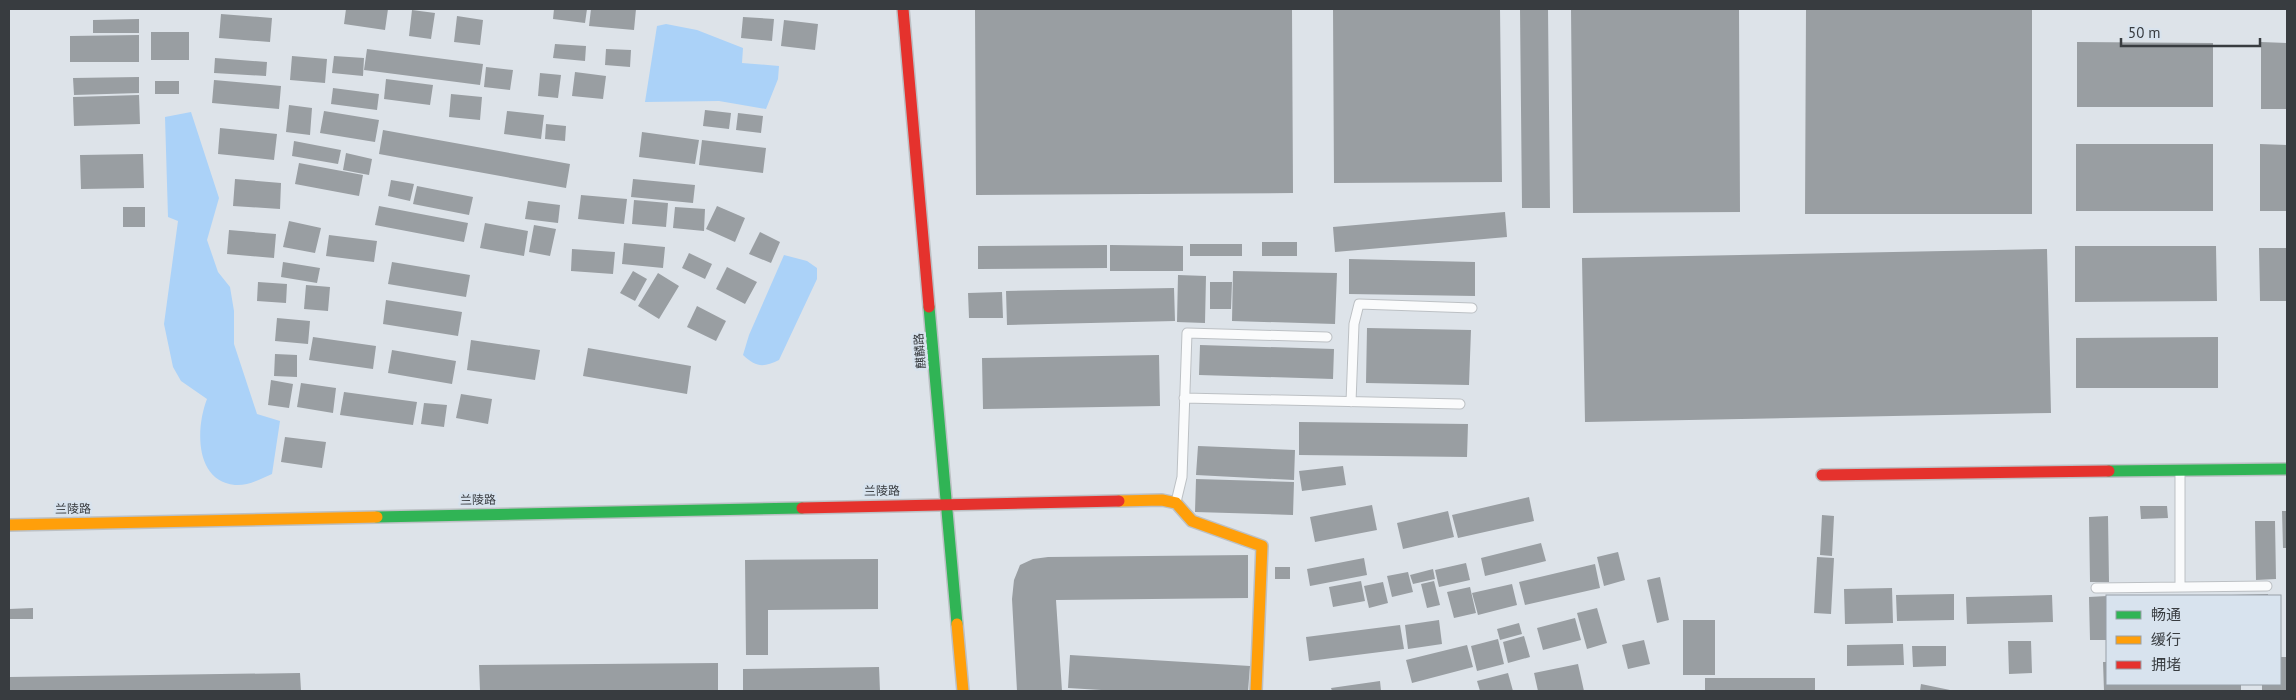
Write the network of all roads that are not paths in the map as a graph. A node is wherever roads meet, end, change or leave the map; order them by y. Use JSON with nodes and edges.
{"nodes":[{"id":1,"x":903,"y":9,"type":"edge"},
{"id":2,"x":1472,"y":308,"type":"dead end"},
{"id":3,"x":1327,"y":337,"type":"dead end"},
{"id":4,"x":1184,"y":398,"type":"junction"},
{"id":5,"x":1351,"y":402,"type":"junction"},
{"id":6,"x":1460,"y":404,"type":"dead end"},
{"id":7,"x":2287,"y":469,"type":"edge"},
{"id":8,"x":2180,"y":471,"type":"junction"},
{"id":9,"x":1822,"y":475,"type":"dead end"},
{"id":10,"x":947,"y":503,"type":"junction"},
{"id":11,"x":1176,"y":503,"type":"junction"},
{"id":12,"x":9,"y":525,"type":"edge"},
{"id":13,"x":2267,"y":586,"type":"dead end"},
{"id":14,"x":2180,"y":587,"type":"junction"},
{"id":15,"x":2096,"y":588,"type":"dead end"},
{"id":16,"x":963,"y":691,"type":"edge"},
{"id":17,"x":1256,"y":691,"type":"edge"}],
"edges":[{"from":1,"to":10,"type":"street","name":"麒麟路"},
{"from":2,"to":5,"type":"lane"},
{"from":3,"to":4,"type":"lane"},
{"from":4,"to":5,"type":"lane"},
{"from":4,"to":11,"type":"lane"},
{"from":5,"to":6,"type":"lane"},
{"from":7,"to":8,"type":"street"},
{"from":8,"to":9,"type":"street"},
{"from":8,"to":14,"type":"lane"},
{"from":10,"to":11,"type":"street","name":"兰陵路"},
{"from":10,"to":12,"type":"street","name":"兰陵路"},
{"from":10,"to":16,"type":"street","name":"麒麟路"},
{"from":11,"to":17,"type":"street"},
{"from":13,"to":14,"type":"lane"},
{"from":14,"to":15,"type":"lane"}]}
